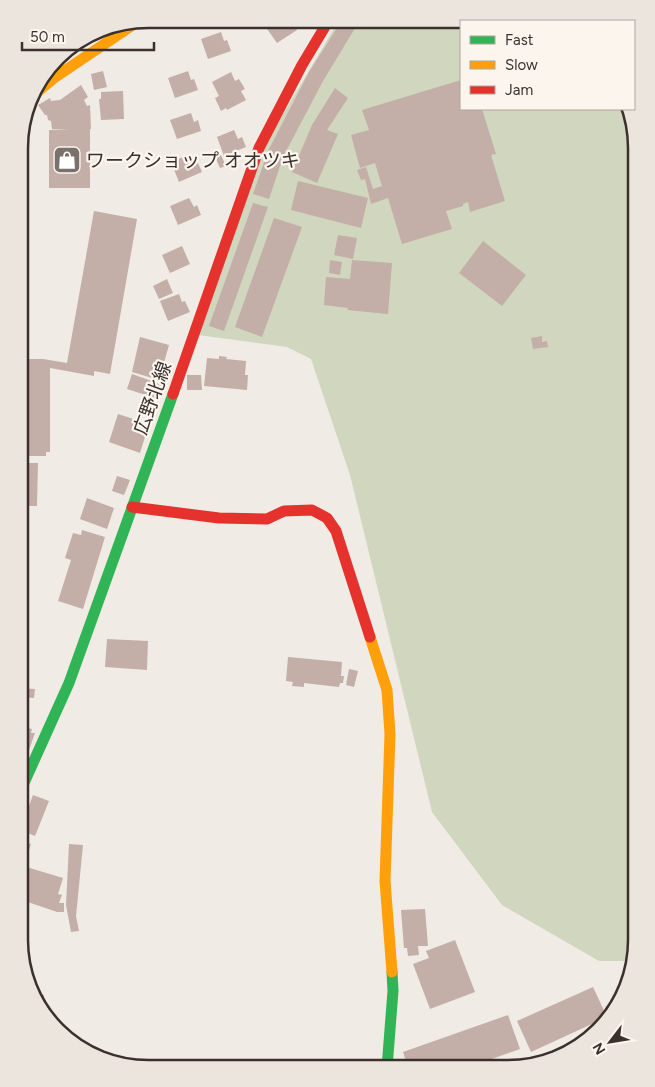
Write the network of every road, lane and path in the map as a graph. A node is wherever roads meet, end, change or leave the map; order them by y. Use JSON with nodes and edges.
{"nodes":[{"id":1,"x":324,"y":28,"type":"edge"},
{"id":2,"x":125,"y":30,"type":"edge"},
{"id":3,"x":45,"y":86,"type":"edge"},
{"id":4,"x":132,"y":507,"type":"junction"},
{"id":5,"x":28,"y":774,"type":"edge"},
{"id":6,"x":388,"y":1060,"type":"edge"}],
"edges":[{"from":1,"to":4,"type":"street","name":"広野北線"},
{"from":2,"to":3,"type":"street"},
{"from":4,"to":5,"type":"street","name":"広野北線"},
{"from":4,"to":6,"type":"street"}]}
